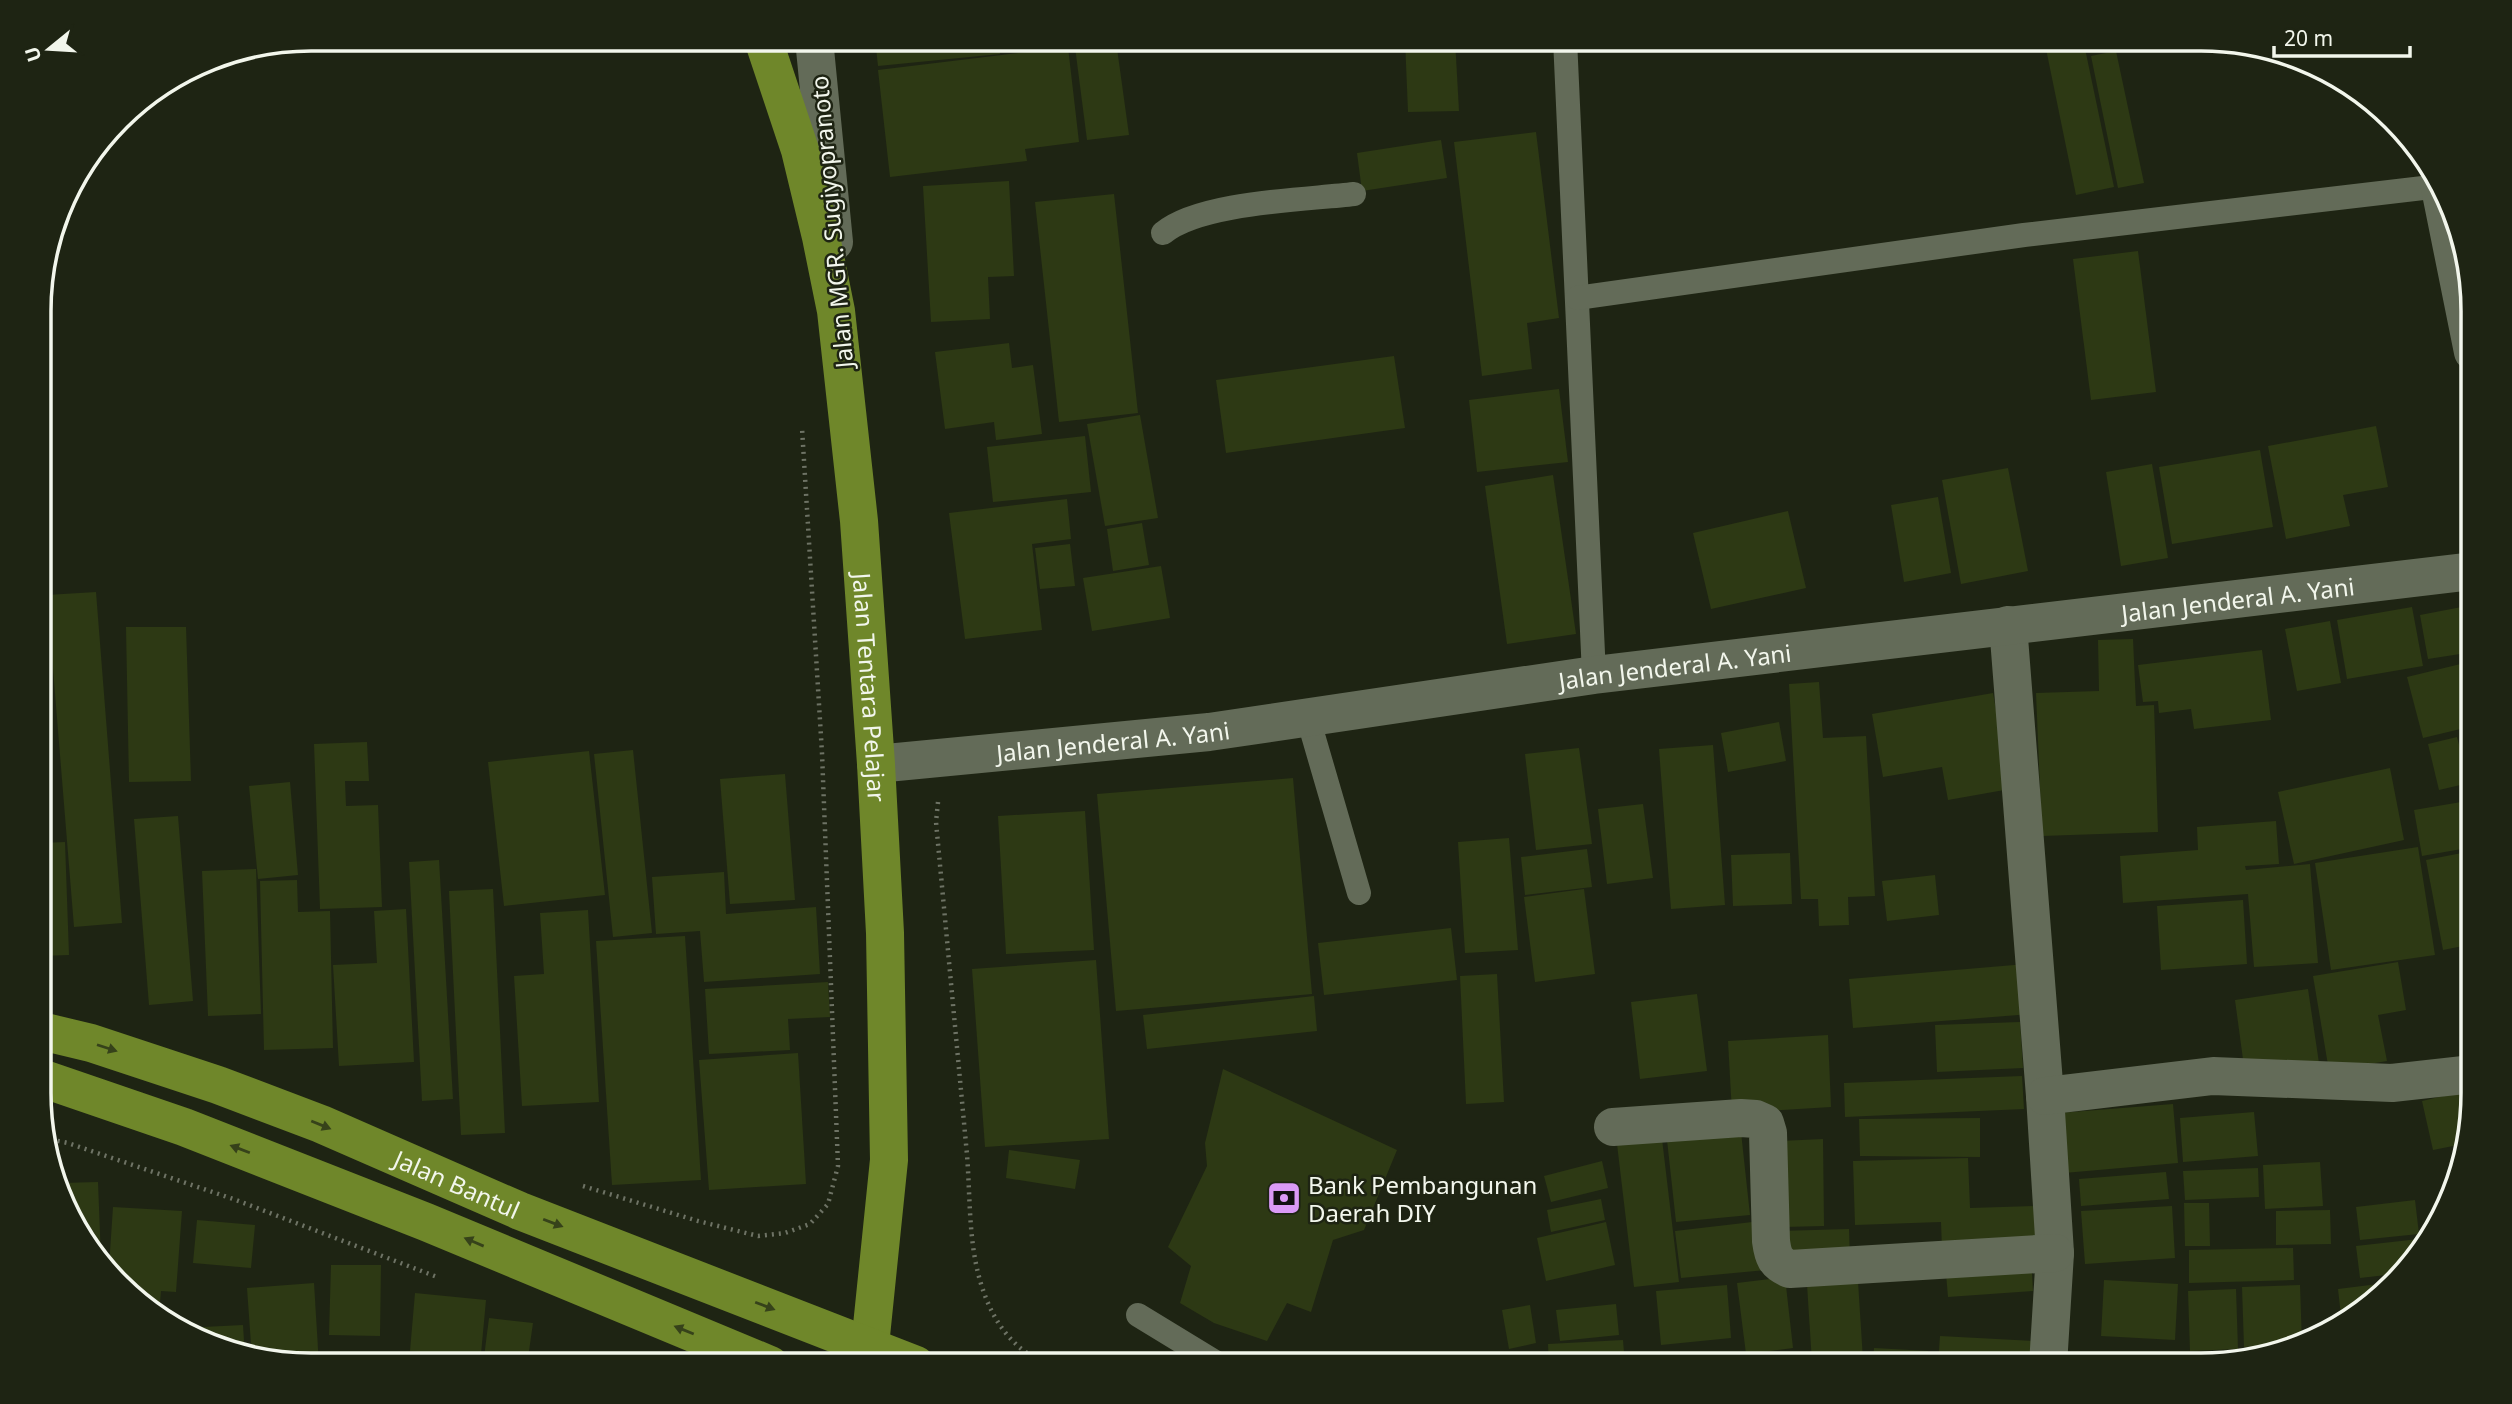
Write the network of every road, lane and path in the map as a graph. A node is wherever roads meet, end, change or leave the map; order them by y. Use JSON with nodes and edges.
{"nodes":[{"id":1,"x":767,"y":51,"type":"edge"},
{"id":2,"x":815,"y":51,"type":"edge"},
{"id":3,"x":1566,"y":51,"type":"edge"},
{"id":4,"x":2429,"y":186,"type":"edge"},
{"id":5,"x":1354,"y":194,"type":"dead end"},
{"id":6,"x":1163,"y":233,"type":"dead end"},
{"id":7,"x":2451,"y":241,"type":"edge"},
{"id":8,"x":2460,"y":287,"type":"edge"},
{"id":9,"x":1577,"y":298,"type":"junction"},
{"id":10,"x":847,"y":405,"type":"junction"},
{"id":11,"x":802,"y":425,"type":"dead end"},
{"id":12,"x":2461,"y":572,"type":"edge"},
{"id":13,"x":2008,"y":625,"type":"junction"},
{"id":14,"x":1594,"y":675,"type":"junction"},
{"id":15,"x":1308,"y":718,"type":"junction"},
{"id":16,"x":876,"y":764,"type":"junction"},
{"id":17,"x":943,"y":796,"type":"dead end"},
{"id":18,"x":1359,"y":893,"type":"dead end"},
{"id":19,"x":51,"y":1033,"type":"edge"},
{"id":20,"x":2461,"y":1075,"type":"edge"},
{"id":21,"x":51,"y":1081,"type":"edge"},
{"id":22,"x":2045,"y":1096,"type":"junction"},
{"id":23,"x":1613,"y":1127,"type":"dead end"},
{"id":24,"x":55,"y":1140,"type":"edge"},
{"id":25,"x":572,"y":1183,"type":"dead end"},
{"id":26,"x":2055,"y":1253,"type":"junction"},
{"id":27,"x":441,"y":1278,"type":"dead end"},
{"id":28,"x":1138,"y":1315,"type":"dead end"},
{"id":29,"x":741,"y":1353,"type":"edge"},
{"id":30,"x":863,"y":1353,"type":"edge"},
{"id":31,"x":870,"y":1353,"type":"edge"},
{"id":32,"x":1024,"y":1353,"type":"edge"},
{"id":33,"x":1200,"y":1353,"type":"edge"},
{"id":34,"x":2049,"y":1353,"type":"edge"}],
"edges":[{"from":1,"to":10,"type":"main road","name":"Jalan Tentara Pelajar"},
{"from":2,"to":10,"type":"street","name":"Jalan MGR. Sugiyopranoto"},
{"from":3,"to":9,"type":"lane"},
{"from":4,"to":9,"type":"lane"},
{"from":5,"to":6,"type":"lane"},
{"from":7,"to":8,"type":"street"},
{"from":9,"to":14,"type":"lane"},
{"from":10,"to":16,"type":"main road","name":"Jalan Tentara Pelajar"},
{"from":11,"to":25,"type":"path"},
{"from":12,"to":13,"type":"street","name":"Jalan Jenderal A. Yani"},
{"from":13,"to":14,"type":"street","name":"Jalan Jenderal A. Yani"},
{"from":13,"to":22,"type":"street"},
{"from":14,"to":15,"type":"street","name":"Jalan Jenderal A. Yani"},
{"from":15,"to":16,"type":"street","name":"Jalan Jenderal A. Yani"},
{"from":15,"to":18,"type":"lane"},
{"from":16,"to":31,"type":"main road","name":"Jalan Tentara Pelajar"},
{"from":17,"to":32,"type":"path"},
{"from":19,"to":30,"type":"main road","name":"Jalan Bantul","one_way":true},
{"from":20,"to":22,"type":"street"},
{"from":29,"to":21,"type":"main road","name":"Jalan Bantul","one_way":true},
{"from":22,"to":26,"type":"street"},
{"from":23,"to":26,"type":"street"},
{"from":24,"to":27,"type":"path"},
{"from":26,"to":34,"type":"street"},
{"from":28,"to":33,"type":"lane"}]}
